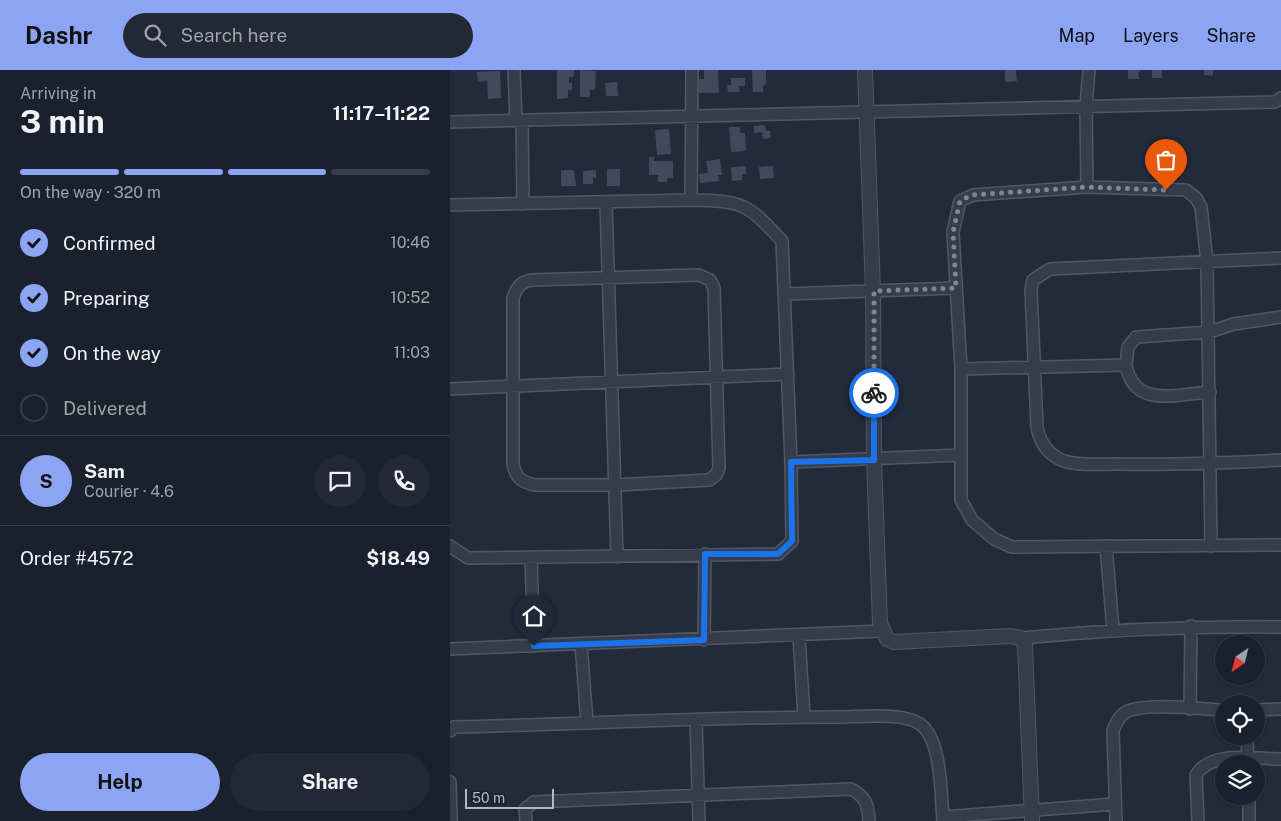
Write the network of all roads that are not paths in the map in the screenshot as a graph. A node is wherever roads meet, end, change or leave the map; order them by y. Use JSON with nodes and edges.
{"nodes":[{"id":1,"x":514,"y":70,"type":"edge"},
{"id":2,"x":692,"y":70,"type":"edge"},
{"id":3,"x":865,"y":70,"type":"edge"},
{"id":4,"x":1089,"y":70,"type":"edge"},
{"id":5,"x":1281,"y":98,"type":"edge"},
{"id":6,"x":1086,"y":106,"type":"junction"},
{"id":7,"x":866,"y":113,"type":"junction"},
{"id":8,"x":692,"y":117,"type":"junction"},
{"id":9,"x":519,"y":121,"type":"junction"},
{"id":10,"x":450,"y":122,"type":"edge"},
{"id":11,"x":1086,"y":187,"type":"junction"},
{"id":12,"x":692,"y":200,"type":"junction"},
{"id":13,"x":606,"y":202,"type":"junction"},
{"id":14,"x":522,"y":204,"type":"junction"},
{"id":15,"x":450,"y":205,"type":"edge"},
{"id":16,"x":1281,"y":258,"type":"edge"},
{"id":17,"x":1207,"y":262,"type":"junction"},
{"id":18,"x":607,"y":278,"type":"junction"},
{"id":19,"x":956,"y":288,"type":"junction"},
{"id":20,"x":874,"y":291,"type":"junction"},
{"id":21,"x":785,"y":294,"type":"junction"},
{"id":22,"x":1281,"y":317,"type":"edge"},
{"id":23,"x":1209,"y":332,"type":"junction"},
{"id":24,"x":1126,"y":365,"type":"junction"},
{"id":25,"x":1034,"y":368,"type":"junction"},
{"id":26,"x":961,"y":369,"type":"junction"},
{"id":27,"x":788,"y":374,"type":"junction"},
{"id":28,"x":718,"y":376,"type":"junction"},
{"id":29,"x":612,"y":382,"type":"junction"},
{"id":30,"x":513,"y":387,"type":"junction"},
{"id":31,"x":450,"y":389,"type":"edge"},
{"id":32,"x":1210,"y":392,"type":"junction"},
{"id":33,"x":961,"y":455,"type":"junction"},
{"id":34,"x":874,"y":460,"type":"junction"},
{"id":35,"x":1281,"y":460,"type":"edge"},
{"id":36,"x":791,"y":462,"type":"junction"},
{"id":37,"x":1210,"y":464,"type":"junction"},
{"id":38,"x":616,"y":485,"type":"junction"},
{"id":39,"x":1281,"y":544,"type":"edge"},
{"id":40,"x":450,"y":546,"type":"edge"},
{"id":41,"x":1106,"y":546,"type":"junction"},
{"id":42,"x":1211,"y":546,"type":"junction"},
{"id":43,"x":705,"y":554,"type":"junction"},
{"id":44,"x":618,"y":556,"type":"junction"},
{"id":45,"x":531,"y":559,"type":"junction"},
{"id":46,"x":1191,"y":626,"type":"junction"},
{"id":47,"x":1281,"y":627,"type":"edge"},
{"id":48,"x":1113,"y":630,"type":"junction"},
{"id":49,"x":882,"y":631,"type":"junction"},
{"id":50,"x":799,"y":636,"type":"junction"},
{"id":51,"x":1021,"y":638,"type":"junction"},
{"id":52,"x":704,"y":640,"type":"junction"},
{"id":53,"x":582,"y":644,"type":"junction"},
{"id":54,"x":534,"y":646,"type":"junction"},
{"id":55,"x":450,"y":649,"type":"edge"},
{"id":56,"x":1190,"y":709,"type":"junction"},
{"id":57,"x":1281,"y":709,"type":"edge"},
{"id":58,"x":1215,"y":710,"type":"edge"},
{"id":59,"x":1265,"y":710,"type":"edge"},
{"id":60,"x":804,"y":717,"type":"junction"},
{"id":61,"x":696,"y":720,"type":"junction"},
{"id":62,"x":587,"y":723,"type":"junction"},
{"id":63,"x":450,"y":731,"type":"edge"},
{"id":64,"x":1281,"y":759,"type":"edge"},
{"id":65,"x":1265,"y":760,"type":"edge"},
{"id":66,"x":1215,"y":761,"type":"edge"},
{"id":67,"x":450,"y":782,"type":"edge"},
{"id":68,"x":698,"y":794,"type":"junction"},
{"id":69,"x":1115,"y":804,"type":"junction"},
{"id":70,"x":1249,"y":805,"type":"edge"},
{"id":71,"x":1031,"y":815,"type":"edge"},
{"id":72,"x":943,"y":819,"type":"edge"},
{"id":73,"x":451,"y":821,"type":"edge"},
{"id":74,"x":526,"y":821,"type":"edge"},
{"id":75,"x":699,"y":821,"type":"edge"},
{"id":76,"x":869,"y":821,"type":"edge"},
{"id":77,"x":1116,"y":821,"type":"edge"},
{"id":78,"x":1198,"y":821,"type":"edge"},
{"id":79,"x":1249,"y":821,"type":"edge"}],
"edges":[{"from":1,"to":9,"type":"street"},
{"from":2,"to":8,"type":"street"},
{"from":3,"to":7,"type":"street"},
{"from":4,"to":6,"type":"street"},
{"from":5,"to":6,"type":"street"},
{"from":6,"to":7,"type":"street"},
{"from":6,"to":11,"type":"street"},
{"from":7,"to":8,"type":"street"},
{"from":7,"to":20,"type":"street"},
{"from":8,"to":9,"type":"street"},
{"from":8,"to":12,"type":"street"},
{"from":9,"to":10,"type":"street"},
{"from":9,"to":14,"type":"street"},
{"from":11,"to":17,"type":"street"},
{"from":11,"to":19,"type":"street"},
{"from":12,"to":13,"type":"street"},
{"from":12,"to":21,"type":"street"},
{"from":13,"to":14,"type":"street"},
{"from":13,"to":18,"type":"street"},
{"from":14,"to":15,"type":"street"},
{"from":16,"to":17,"type":"street"},
{"from":17,"to":23,"type":"street"},
{"from":17,"to":25,"type":"street"},
{"from":18,"to":28,"type":"street"},
{"from":18,"to":29,"type":"street"},
{"from":18,"to":30,"type":"street"},
{"from":19,"to":20,"type":"street"},
{"from":19,"to":26,"type":"street"},
{"from":20,"to":21,"type":"street"},
{"from":20,"to":34,"type":"street"},
{"from":21,"to":27,"type":"street"},
{"from":22,"to":23,"type":"street"},
{"from":23,"to":24,"type":"street"},
{"from":23,"to":32,"type":"street"},
{"from":24,"to":25,"type":"street"},
{"from":24,"to":32,"type":"street"},
{"from":25,"to":26,"type":"street"},
{"from":25,"to":37,"type":"street"},
{"from":26,"to":33,"type":"street"},
{"from":27,"to":28,"type":"street"},
{"from":27,"to":36,"type":"street"},
{"from":28,"to":29,"type":"street"},
{"from":28,"to":38,"type":"street"},
{"from":29,"to":30,"type":"street"},
{"from":29,"to":38,"type":"street"},
{"from":30,"to":31,"type":"street"},
{"from":30,"to":38,"type":"street"},
{"from":32,"to":37,"type":"street"},
{"from":33,"to":34,"type":"street"},
{"from":33,"to":41,"type":"street"},
{"from":34,"to":36,"type":"street"},
{"from":34,"to":49,"type":"street"},
{"from":35,"to":37,"type":"street"},
{"from":36,"to":43,"type":"street"},
{"from":37,"to":42,"type":"street"},
{"from":38,"to":44,"type":"street"},
{"from":39,"to":42,"type":"street"},
{"from":40,"to":45,"type":"street"},
{"from":41,"to":42,"type":"street"},
{"from":41,"to":48,"type":"street"},
{"from":43,"to":44,"type":"street"},
{"from":43,"to":52,"type":"street"},
{"from":44,"to":45,"type":"street"},
{"from":45,"to":54,"type":"street"},
{"from":46,"to":47,"type":"street"},
{"from":46,"to":48,"type":"street"},
{"from":46,"to":56,"type":"street"},
{"from":48,"to":51,"type":"street"},
{"from":49,"to":50,"type":"street"},
{"from":49,"to":51,"type":"street"},
{"from":50,"to":52,"type":"street"},
{"from":50,"to":60,"type":"street"},
{"from":51,"to":71,"type":"street"},
{"from":52,"to":53,"type":"street"},
{"from":53,"to":54,"type":"street"},
{"from":53,"to":62,"type":"street"},
{"from":54,"to":55,"type":"street"},
{"from":56,"to":58,"type":"street"},
{"from":56,"to":69,"type":"street"},
{"from":57,"to":59,"type":"street"},
{"from":60,"to":61,"type":"street"},
{"from":60,"to":72,"type":"street"},
{"from":61,"to":62,"type":"street"},
{"from":61,"to":68,"type":"street"},
{"from":62,"to":63,"type":"street"},
{"from":64,"to":65,"type":"street"},
{"from":66,"to":78,"type":"street"},
{"from":67,"to":73,"type":"street"},
{"from":68,"to":74,"type":"street"},
{"from":68,"to":75,"type":"street"},
{"from":68,"to":76,"type":"street"},
{"from":69,"to":71,"type":"street"},
{"from":69,"to":77,"type":"street"},
{"from":70,"to":79,"type":"street"},
{"from":71,"to":72,"type":"street"}]}
